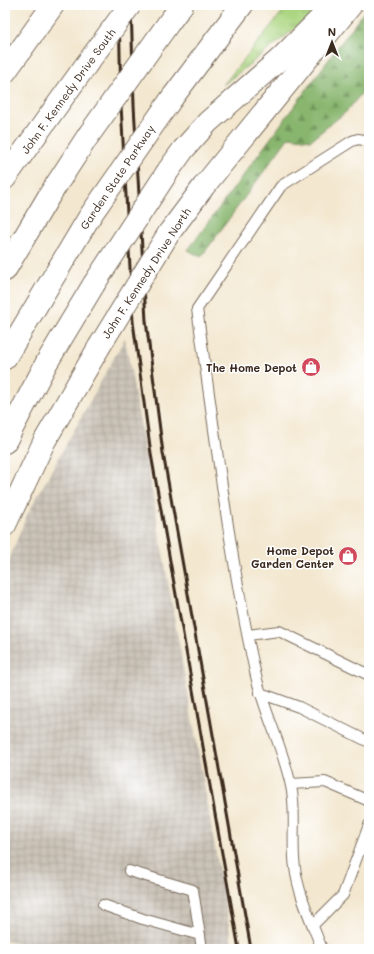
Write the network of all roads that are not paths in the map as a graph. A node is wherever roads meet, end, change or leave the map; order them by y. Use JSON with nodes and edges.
{"nodes":[{"id":1,"x":53,"y":5,"type":"edge"},
{"id":2,"x":130,"y":5,"type":"edge"},
{"id":3,"x":242,"y":5,"type":"edge"},
{"id":4,"x":334,"y":5,"type":"edge"},
{"id":5,"x":351,"y":5,"type":"edge"},
{"id":6,"x":176,"y":13,"type":"edge"},
{"id":7,"x":5,"y":72,"type":"edge"},
{"id":8,"x":369,"y":141,"type":"edge"},
{"id":9,"x":5,"y":178,"type":"edge"},
{"id":10,"x":5,"y":270,"type":"edge"},
{"id":11,"x":5,"y":358,"type":"edge"},
{"id":12,"x":5,"y":442,"type":"edge"},
{"id":13,"x":5,"y":525,"type":"edge"},
{"id":14,"x":248,"y":635,"type":"junction"},
{"id":15,"x":369,"y":675,"type":"edge"},
{"id":16,"x":260,"y":693,"type":"junction"},
{"id":17,"x":369,"y":742,"type":"edge"},
{"id":18,"x":291,"y":784,"type":"junction"},
{"id":19,"x":369,"y":801,"type":"edge"},
{"id":20,"x":369,"y":825,"type":"edge"},
{"id":21,"x":129,"y":871,"type":"dead end"},
{"id":22,"x":103,"y":905,"type":"dead end"},
{"id":23,"x":313,"y":925,"type":"junction"},
{"id":24,"x":200,"y":935,"type":"junction"},
{"id":25,"x":202,"y":949,"type":"edge"},
{"id":26,"x":322,"y":949,"type":"edge"}],
"edges":[{"from":1,"to":7,"type":"main road"},
{"from":2,"to":9,"type":"main road","name":"John F. Kennedy Drive South","bridge":true},
{"from":3,"to":11,"type":"main road","name":"Garden State Parkway","bridge":true},
{"from":4,"to":12,"type":"main road","bridge":true},
{"from":5,"to":13,"type":"main road","name":"John F. Kennedy Drive North","bridge":true},
{"from":6,"to":10,"type":"main road","bridge":true},
{"from":8,"to":14,"type":"lane"},
{"from":14,"to":15,"type":"lane"},
{"from":14,"to":16,"type":"lane"},
{"from":16,"to":17,"type":"lane"},
{"from":16,"to":18,"type":"lane"},
{"from":18,"to":19,"type":"lane"},
{"from":18,"to":23,"type":"lane"},
{"from":20,"to":23,"type":"lane"},
{"from":21,"to":24,"type":"lane"},
{"from":22,"to":24,"type":"lane"},
{"from":23,"to":26,"type":"lane"},
{"from":24,"to":25,"type":"lane"}]}
